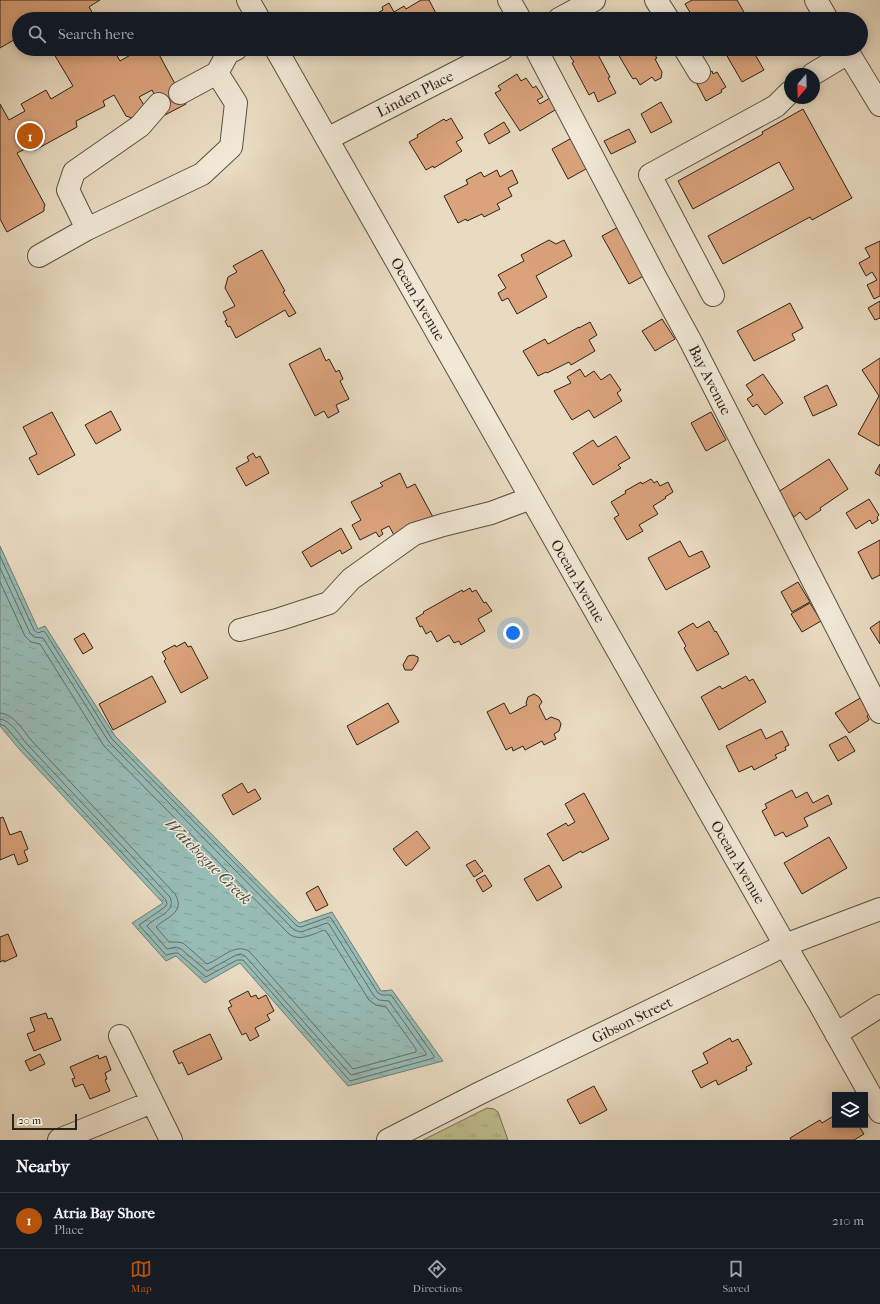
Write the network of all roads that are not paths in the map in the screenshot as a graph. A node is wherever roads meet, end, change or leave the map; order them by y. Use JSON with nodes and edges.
{"nodes":[{"id":1,"x":248,"y":0,"type":"edge"},
{"id":2,"x":509,"y":0,"type":"edge"},
{"id":3,"x":594,"y":0,"type":"edge"},
{"id":4,"x":656,"y":0,"type":"edge"},
{"id":5,"x":816,"y":0,"type":"edge"},
{"id":6,"x":255,"y":12,"type":"edge"},
{"id":7,"x":516,"y":12,"type":"edge"},
{"id":8,"x":572,"y":12,"type":"edge"},
{"id":9,"x":664,"y":12,"type":"edge"},
{"id":10,"x":823,"y":12,"type":"edge"},
{"id":11,"x":226,"y":56,"type":"edge"},
{"id":12,"x":280,"y":56,"type":"edge"},
{"id":13,"x":488,"y":56,"type":"edge"},
{"id":14,"x":540,"y":56,"type":"edge"},
{"id":15,"x":689,"y":56,"type":"edge"},
{"id":16,"x":840,"y":56,"type":"edge"},
{"id":17,"x":850,"y":56,"type":"edge"},
{"id":18,"x":820,"y":69,"type":"edge"},
{"id":19,"x":699,"y":72,"type":"dead end"},
{"id":20,"x":217,"y":74,"type":"junction"},
{"id":21,"x":180,"y":93,"type":"dead end"},
{"id":22,"x":784,"y":98,"type":"edge"},
{"id":23,"x":159,"y":104,"type":"dead end"},
{"id":24,"x":880,"y":105,"type":"edge"},
{"id":25,"x":327,"y":139,"type":"junction"},
{"id":26,"x":87,"y":229,"type":"junction"},
{"id":27,"x":39,"y":256,"type":"dead end"},
{"id":28,"x":714,"y":295,"type":"dead end"},
{"id":29,"x":531,"y":498,"type":"junction"},
{"id":30,"x":240,"y":630,"type":"dead end"},
{"id":31,"x":880,"y":712,"type":"edge"},
{"id":32,"x":880,"y":909,"type":"edge"},
{"id":33,"x":785,"y":945,"type":"junction"},
{"id":34,"x":880,"y":1006,"type":"edge"},
{"id":35,"x":836,"y":1034,"type":"junction"},
{"id":36,"x":120,"y":1036,"type":"dead end"},
{"id":37,"x":152,"y":1102,"type":"junction"},
{"id":38,"x":880,"y":1112,"type":"edge"},
{"id":39,"x":59,"y":1140,"type":"edge"},
{"id":40,"x":171,"y":1140,"type":"edge"},
{"id":41,"x":388,"y":1140,"type":"edge"}],
"edges":[{"from":1,"to":6,"type":"street"},
{"from":2,"to":7,"type":"street"},
{"from":3,"to":8,"type":"street"},
{"from":4,"to":9,"type":"street"},
{"from":5,"to":10,"type":"street"},
{"from":11,"to":20,"type":"street"},
{"from":12,"to":25,"type":"street","name":"Ocean Avenue"},
{"from":13,"to":25,"type":"street","name":"Linden Place"},
{"from":14,"to":31,"type":"street","name":"Bay Avenue"},
{"from":15,"to":19,"type":"street"},
{"from":16,"to":18,"type":"street"},
{"from":17,"to":24,"type":"street"},
{"from":20,"to":21,"type":"street"},
{"from":20,"to":26,"type":"street"},
{"from":22,"to":28,"type":"street"},
{"from":23,"to":26,"type":"street"},
{"from":25,"to":29,"type":"street","name":"Ocean Avenue"},
{"from":26,"to":27,"type":"street"},
{"from":29,"to":30,"type":"street"},
{"from":29,"to":33,"type":"street","name":"Ocean Avenue"},
{"from":32,"to":33,"type":"street","name":"Gibson Street"},
{"from":33,"to":35,"type":"street","name":"Ocean Avenue"},
{"from":33,"to":41,"type":"street","name":"Gibson Street"},
{"from":34,"to":35,"type":"street"},
{"from":35,"to":38,"type":"street","name":"Ocean Avenue"},
{"from":36,"to":37,"type":"street"},
{"from":37,"to":39,"type":"street"},
{"from":37,"to":40,"type":"street"}]}
